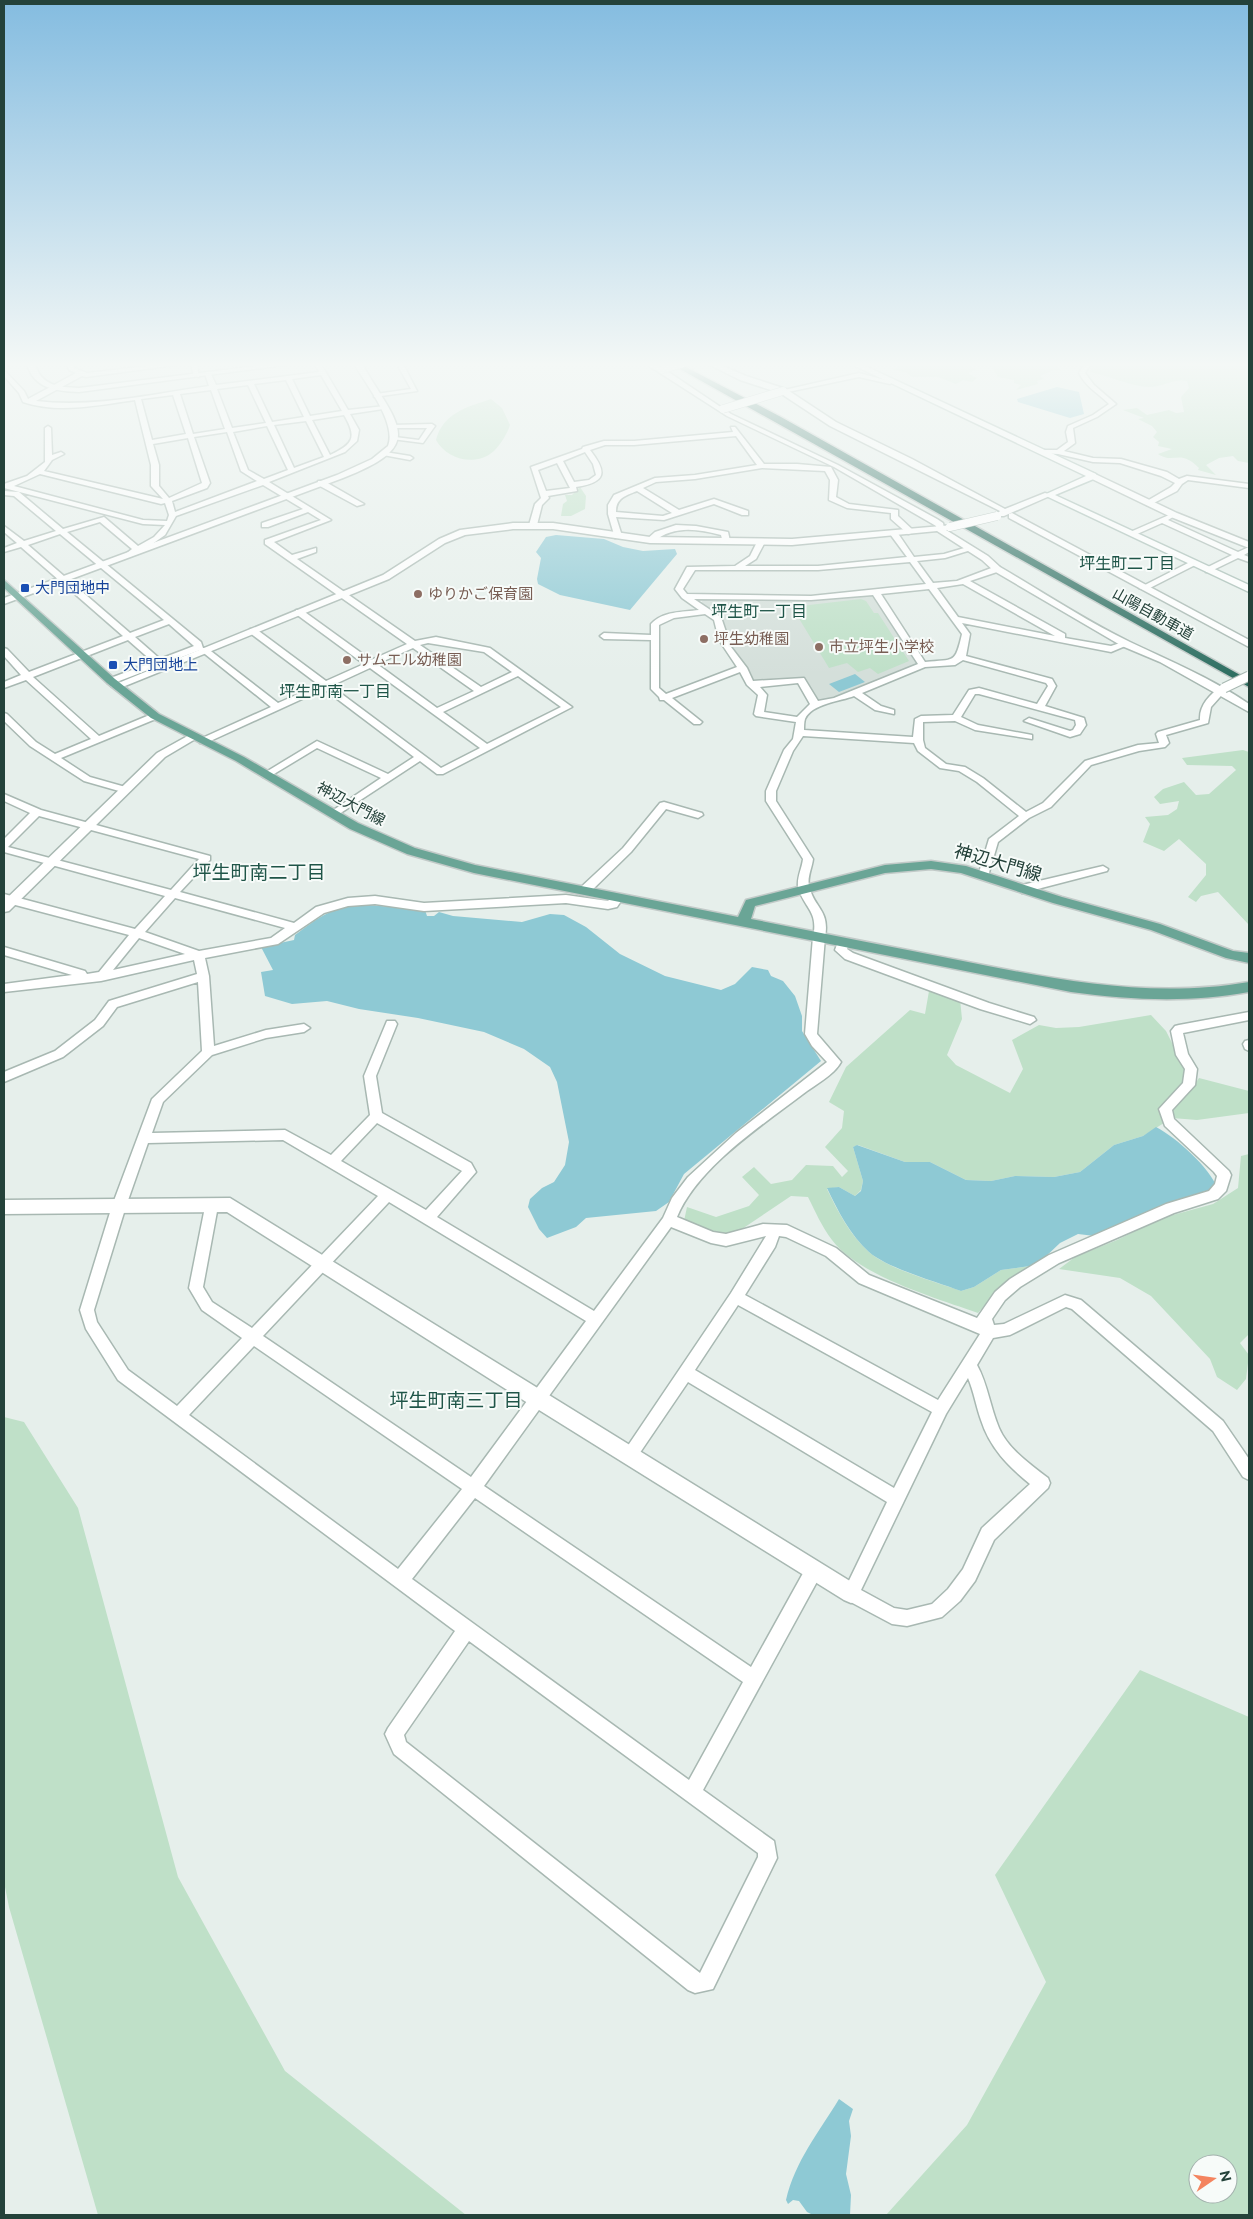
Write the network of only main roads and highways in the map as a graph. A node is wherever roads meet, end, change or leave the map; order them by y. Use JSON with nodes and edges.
{"nodes":[{"id":1,"x":864,"y":468,"type":"edge"},
{"id":2,"x":879,"y":468,"type":"edge"},
{"id":3,"x":4,"y":583,"type":"edge"},
{"id":4,"x":1249,"y":675,"type":"edge"},
{"id":5,"x":1249,"y":684,"type":"edge"},
{"id":6,"x":744,"y":922,"type":"junction"},
{"id":7,"x":1249,"y":958,"type":"edge"},
{"id":8,"x":1249,"y":987,"type":"edge"}],
"edges":[{"from":1,"to":5,"type":"highway","name":"山陽自動車道"},
{"from":2,"to":4,"type":"highway","name":"山陽自動車道"},
{"from":3,"to":6,"type":"main road","name":"神辺大門線"},
{"from":6,"to":7,"type":"main road","name":"神辺大門線"},
{"from":6,"to":8,"type":"main road","name":"神辺大門線"}]}
